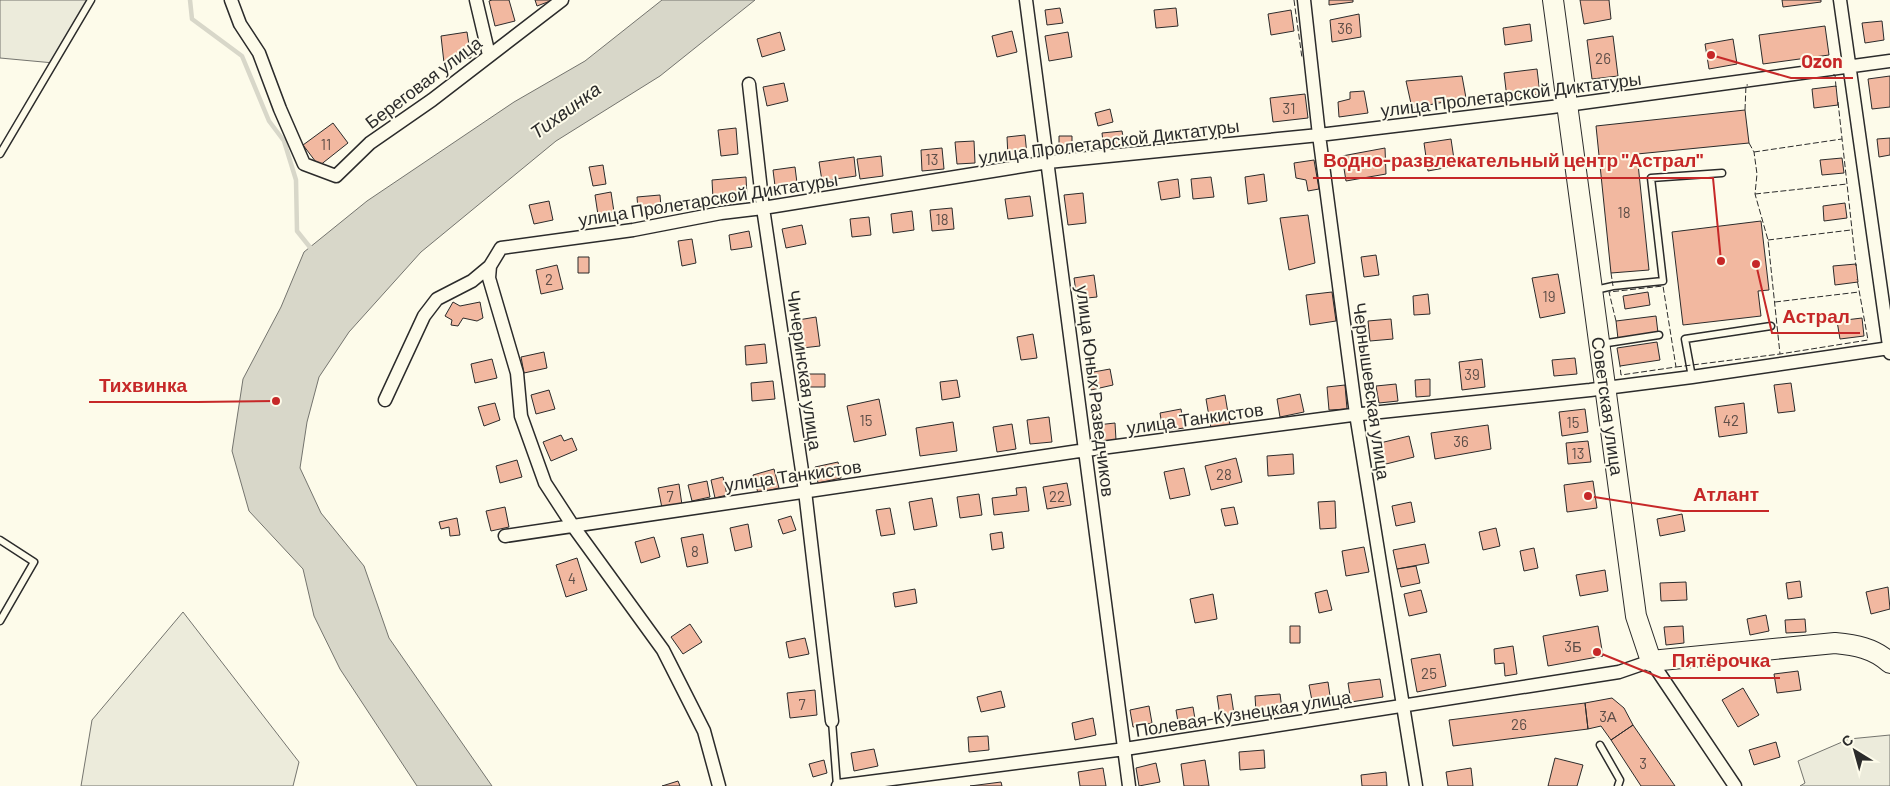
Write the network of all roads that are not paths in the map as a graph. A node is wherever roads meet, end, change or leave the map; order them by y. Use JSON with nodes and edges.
{"nodes":[{"id":1,"x":91,"y":0,"type":"edge"},
{"id":2,"x":231,"y":0,"type":"edge"},
{"id":3,"x":476,"y":0,"type":"edge"},
{"id":4,"x":562,"y":0,"type":"edge"},
{"id":5,"x":1026,"y":0,"type":"edge"},
{"id":6,"x":1304,"y":0,"type":"edge"},
{"id":7,"x":1553,"y":0,"type":"edge"},
{"id":8,"x":1840,"y":0,"type":"edge"},
{"id":9,"x":489,"y":55,"type":"junction"},
{"id":10,"x":1890,"y":61,"type":"edge"},
{"id":11,"x":1849,"y":67,"type":"junction"},
{"id":12,"x":749,"y":84,"type":"dead end"},
{"id":13,"x":1568,"y":105,"type":"junction"},
{"id":14,"x":1319,"y":135,"type":"junction"},
{"id":15,"x":0,"y":154,"type":"edge"},
{"id":16,"x":1048,"y":162,"type":"junction"},
{"id":17,"x":1722,"y":173,"type":"dead end"},
{"id":18,"x":763,"y":208,"type":"junction"},
{"id":19,"x":490,"y":266,"type":"junction"},
{"id":20,"x":1592,"y":291,"type":"junction"},
{"id":21,"x":1771,"y":326,"type":"dead end"},
{"id":22,"x":1659,"y":335,"type":"dead end"},
{"id":23,"x":1599,"y":344,"type":"junction"},
{"id":24,"x":1890,"y":348,"type":"edge"},
{"id":25,"x":1890,"y":353,"type":"edge"},
{"id":26,"x":1692,"y":377,"type":"junction"},
{"id":27,"x":1605,"y":388,"type":"junction"},
{"id":28,"x":385,"y":400,"type":"dead end"},
{"id":29,"x":1356,"y":414,"type":"junction"},
{"id":30,"x":1086,"y":450,"type":"junction"},
{"id":31,"x":805,"y":491,"type":"junction"},
{"id":32,"x":572,"y":526,"type":"junction"},
{"id":33,"x":505,"y":536,"type":"dead end"},
{"id":34,"x":0,"y":540,"type":"edge"},
{"id":35,"x":0,"y":621,"type":"edge"},
{"id":36,"x":1651,"y":661,"type":"junction"},
{"id":37,"x":1890,"y":663,"type":"edge"},
{"id":38,"x":1403,"y":707,"type":"junction"},
{"id":39,"x":832,"y":722,"type":"joint"},
{"id":40,"x":1600,"y":745,"type":"dead end"},
{"id":41,"x":1125,"y":749,"type":"junction"},
{"id":42,"x":1620,"y":784,"type":"edge"},
{"id":43,"x":719,"y":786,"type":"edge"},
{"id":44,"x":837,"y":786,"type":"edge"},
{"id":45,"x":1130,"y":786,"type":"edge"},
{"id":46,"x":1416,"y":786,"type":"edge"},
{"id":47,"x":1735,"y":786,"type":"edge"}],
"edges":[{"from":1,"to":15,"type":"lane"},
{"from":2,"to":9,"type":"street","name":"Береговая улица"},
{"from":3,"to":9,"type":"street"},
{"from":4,"to":9,"type":"street","name":"Береговая улица"},
{"from":5,"to":16,"type":"street","name":"улица Юных Разведчиков"},
{"from":6,"to":14,"type":"street","name":"Чернышевская улица"},
{"from":7,"to":13,"type":"main road","name":"Советская улица"},
{"from":8,"to":11,"type":"street"},
{"from":10,"to":11,"type":"street","name":"улица Пролетарской Диктатуры"},
{"from":11,"to":13,"type":"street","name":"улица Пролетарской Диктатуры"},
{"from":11,"to":24,"type":"street"},
{"from":12,"to":18,"type":"street","name":"Чичеринская улица"},
{"from":13,"to":14,"type":"street","name":"улица Пролетарской Диктатуры"},
{"from":13,"to":20,"type":"main road","name":"Советская улица"},
{"from":14,"to":16,"type":"street","name":"улица Пролетарской Диктатуры"},
{"from":14,"to":29,"type":"street","name":"Чернышевская улица"},
{"from":16,"to":18,"type":"street","name":"улица Пролетарской Диктатуры"},
{"from":16,"to":30,"type":"street","name":"улица Юных Разведчиков"},
{"from":17,"to":20,"type":"lane"},
{"from":18,"to":19,"type":"street","name":"улица Пролетарской Диктатуры"},
{"from":18,"to":31,"type":"street","name":"Чичеринская улица"},
{"from":19,"to":28,"type":"street","name":"улица Пролетарской Диктатуры"},
{"from":19,"to":32,"type":"street"},
{"from":20,"to":23,"type":"main road","name":"Советская улица"},
{"from":21,"to":26,"type":"lane"},
{"from":22,"to":23,"type":"lane"},
{"from":23,"to":27,"type":"main road","name":"Советская улица"},
{"from":24,"to":25,"type":"street"},
{"from":24,"to":26,"type":"street","name":"улица Танкистов"},
{"from":26,"to":27,"type":"street","name":"улица Танкистов"},
{"from":27,"to":29,"type":"street","name":"улица Танкистов"},
{"from":27,"to":36,"type":"main road","name":"Советская улица"},
{"from":29,"to":30,"type":"street","name":"улица Танкистов"},
{"from":29,"to":38,"type":"street","name":"Чернышевская улица"},
{"from":30,"to":31,"type":"street","name":"улица Танкистов"},
{"from":30,"to":41,"type":"street","name":"улица Юных Разведчиков"},
{"from":31,"to":32,"type":"street","name":"улица Танкистов"},
{"from":31,"to":39,"type":"street","name":"Чичеринская улица"},
{"from":32,"to":33,"type":"street","name":"улица Танкистов"},
{"from":32,"to":43,"type":"street"},
{"from":34,"to":35,"type":"lane"},
{"from":36,"to":37,"type":"main road"},
{"from":36,"to":38,"type":"street","name":"Полевая-Кузнецкая улица"},
{"from":36,"to":47,"type":"street","name":"Советская улица"},
{"from":38,"to":41,"type":"street","name":"Полевая-Кузнецкая улица"},
{"from":38,"to":46,"type":"street","name":"Чернышевская улица"},
{"from":39,"to":44,"type":"lane"},
{"from":40,"to":42,"type":"lane"},
{"from":41,"to":44,"type":"street","name":"Полевая-Кузнецкая улица"},
{"from":41,"to":45,"type":"street","name":"улица Юных Разведчиков"}]}
